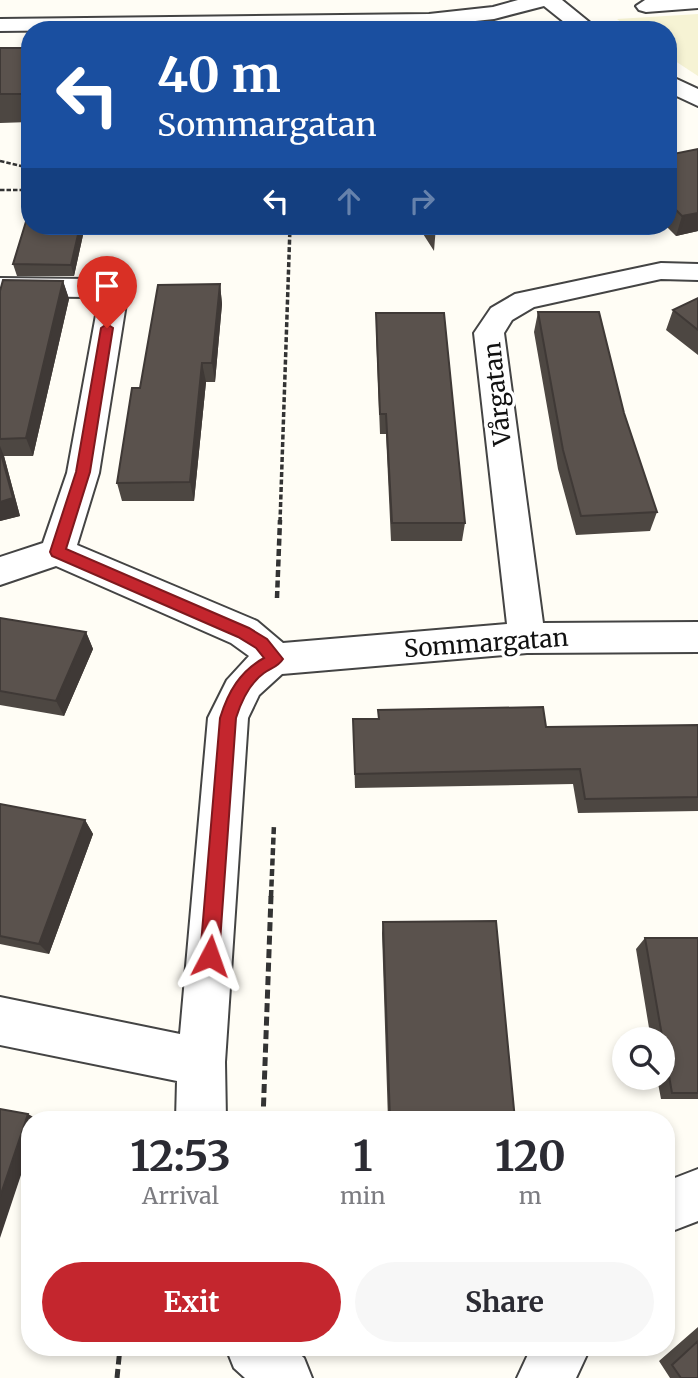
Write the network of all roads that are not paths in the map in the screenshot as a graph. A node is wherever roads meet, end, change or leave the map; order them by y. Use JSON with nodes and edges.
{"nodes":[{"id":1,"x":542,"y":0,"type":"edge"},
{"id":2,"x":549,"y":0,"type":"edge"},
{"id":3,"x":698,"y":2,"type":"edge"},
{"id":4,"x":646,"y":6,"type":"dead end"},
{"id":5,"x":407,"y":21,"type":"edge"},
{"id":6,"x":576,"y":21,"type":"edge"},
{"id":7,"x":0,"y":24,"type":"edge"},
{"id":8,"x":21,"y":24,"type":"edge"},
{"id":9,"x":677,"y":87,"type":"edge"},
{"id":10,"x":698,"y":99,"type":"edge"},
{"id":11,"x":698,"y":272,"type":"edge"},
{"id":12,"x":0,"y":287,"type":"edge"},
{"id":13,"x":58,"y":552,"type":"junction"},
{"id":14,"x":0,"y":571,"type":"edge"},
{"id":15,"x":698,"y":637,"type":"edge"},
{"id":16,"x":527,"y":638,"type":"junction"},
{"id":17,"x":275,"y":659,"type":"junction"},
{"id":18,"x":0,"y":1021,"type":"edge"},
{"id":19,"x":201,"y":1062,"type":"junction"},
{"id":20,"x":201,"y":1111,"type":"edge"},
{"id":21,"x":698,"y":1195,"type":"edge"},
{"id":22,"x":675,"y":1204,"type":"edge"},
{"id":23,"x":262,"y":1356,"type":"edge"},
{"id":24,"x":557,"y":1356,"type":"edge"},
{"id":25,"x":285,"y":1378,"type":"edge"},
{"id":26,"x":545,"y":1378,"type":"edge"}],
"edges":[{"from":1,"to":5,"type":"street"},
{"from":2,"to":6,"type":"street"},
{"from":3,"to":4,"type":"street"},
{"from":7,"to":8,"type":"street"},
{"from":9,"to":10,"type":"street"},
{"from":11,"to":16,"type":"street","name":"Vårgatan"},
{"from":12,"to":13,"type":"street"},
{"from":13,"to":14,"type":"street"},
{"from":13,"to":17,"type":"street"},
{"from":15,"to":16,"type":"street","name":"Sommargatan"},
{"from":16,"to":17,"type":"street","name":"Sommargatan"},
{"from":17,"to":19,"type":"street"},
{"from":18,"to":19,"type":"street"},
{"from":19,"to":20,"type":"street"},
{"from":21,"to":22,"type":"street"},
{"from":23,"to":25,"type":"street"},
{"from":24,"to":26,"type":"street"}]}
